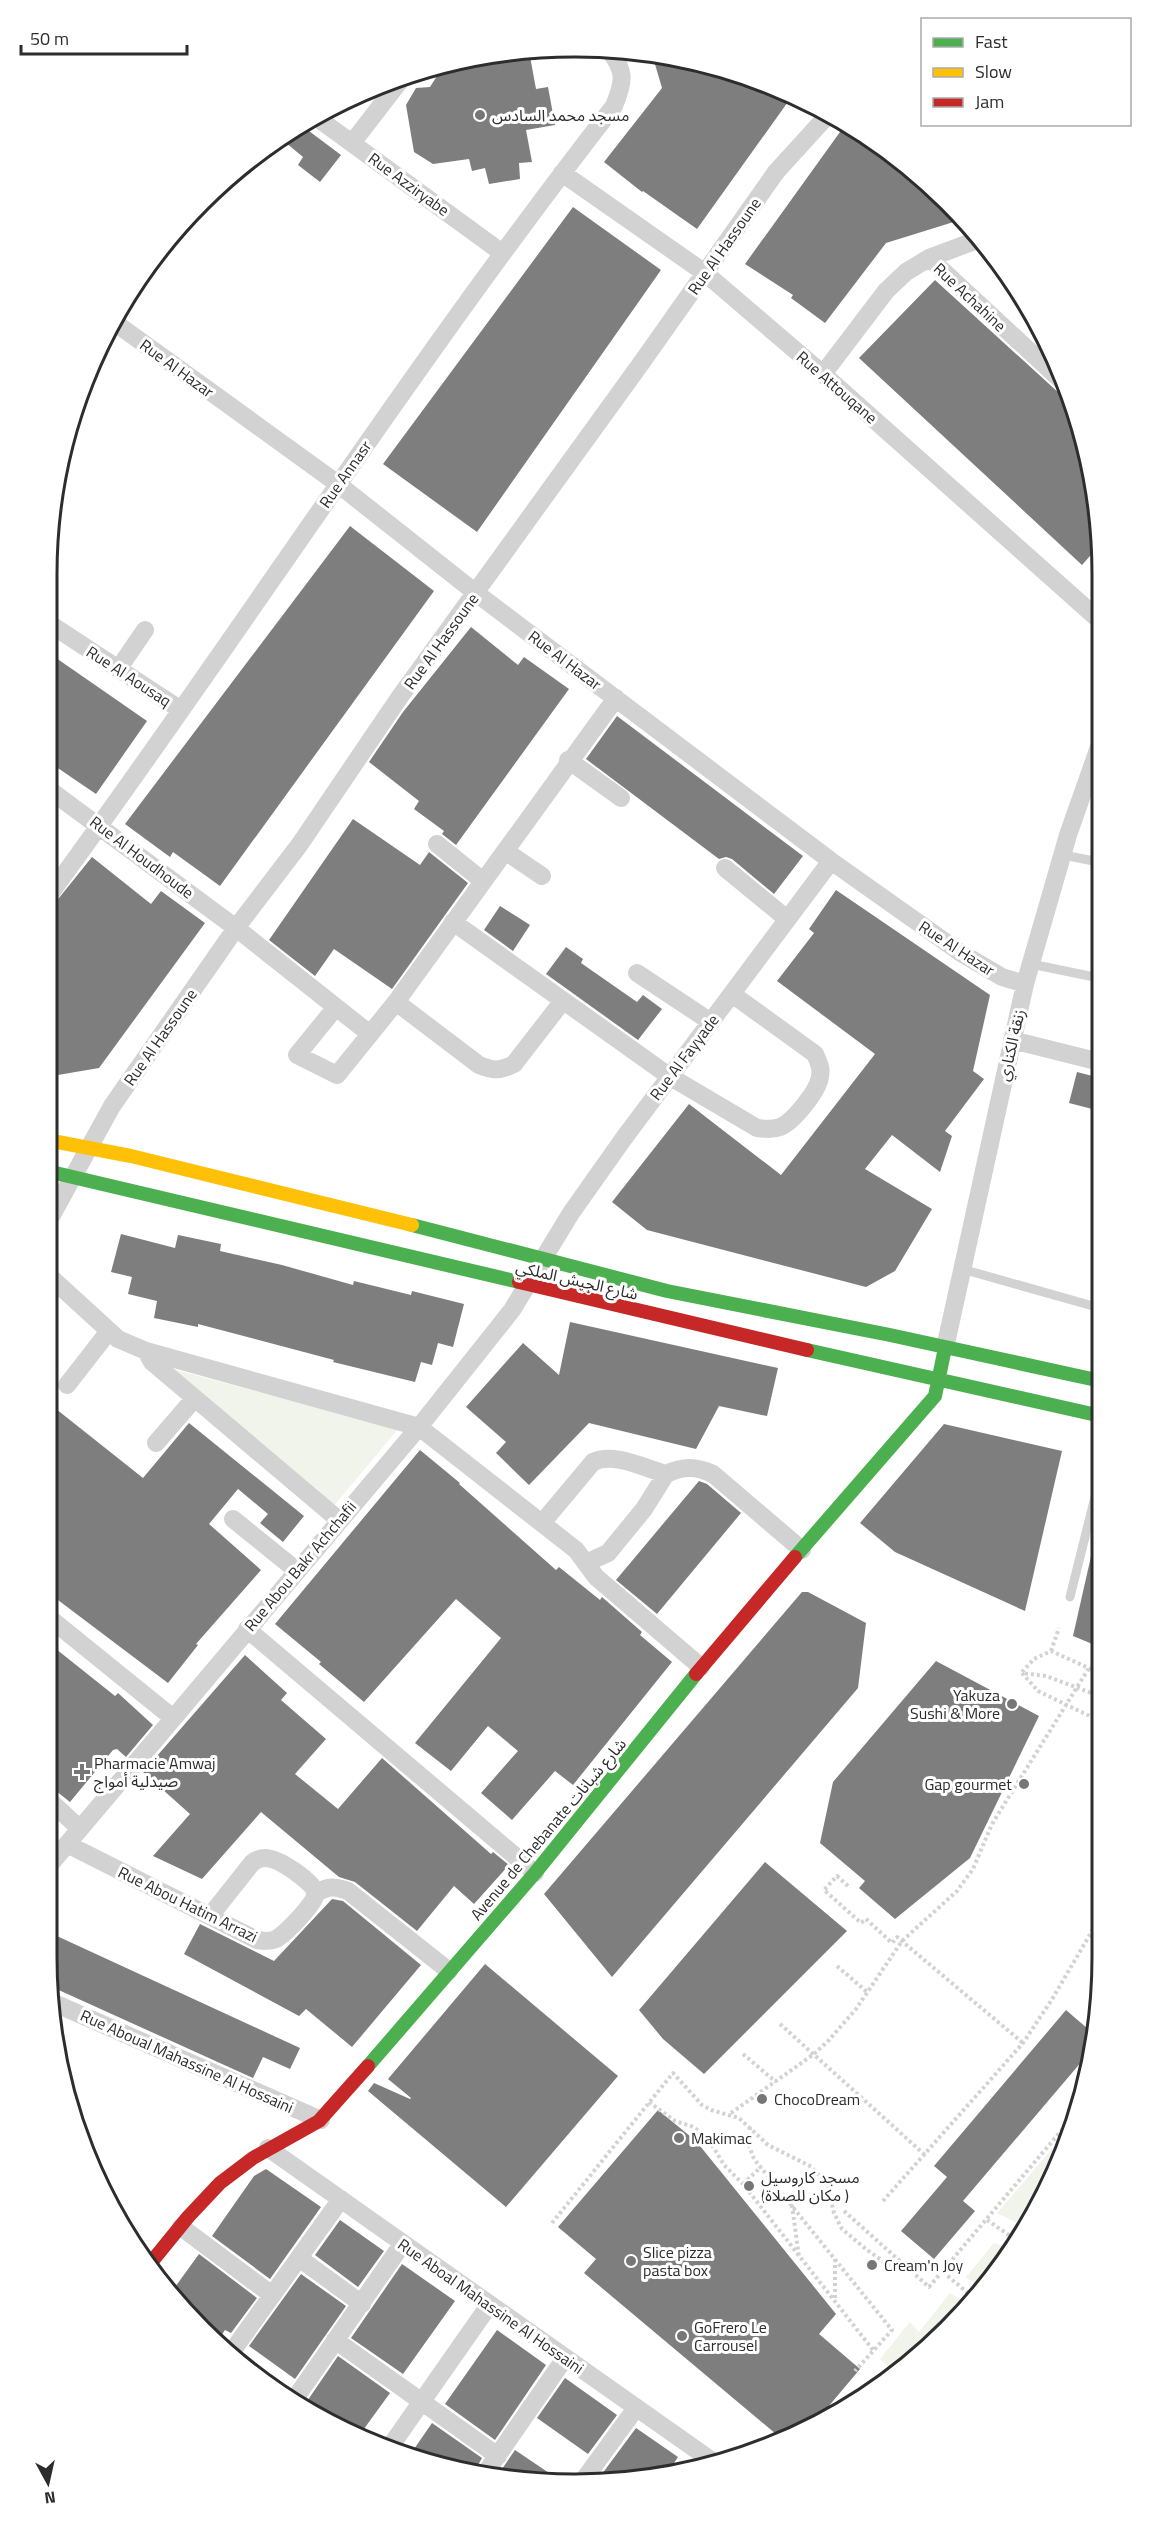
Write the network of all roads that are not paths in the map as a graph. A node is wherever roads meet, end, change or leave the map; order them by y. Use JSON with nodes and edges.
{"nodes":[{"id":1,"x":615,"y":59,"type":"edge"},
{"id":2,"x":393,"y":89,"type":"edge"},
{"id":3,"x":823,"y":121,"type":"edge"},
{"id":4,"x":323,"y":122,"type":"edge"},
{"id":5,"x":352,"y":143,"type":"junction"},
{"id":6,"x":562,"y":173,"type":"junction"},
{"id":7,"x":971,"y":242,"type":"edge"},
{"id":8,"x":501,"y":252,"type":"junction"},
{"id":9,"x":929,"y":258,"type":"junction"},
{"id":10,"x":705,"y":273,"type":"junction"},
{"id":11,"x":120,"y":327,"type":"edge"},
{"id":12,"x":1050,"y":371,"type":"edge"},
{"id":13,"x":823,"y":374,"type":"junction"},
{"id":14,"x":338,"y":484,"type":"junction"},
{"id":15,"x":476,"y":593,"type":"junction"},
{"id":16,"x":1092,"y":614,"type":"edge"},
{"id":17,"x":57,"y":629,"type":"edge"},
{"id":18,"x":146,"y":630,"type":"dead end"},
{"id":19,"x":119,"y":668,"type":"junction"},
{"id":20,"x":615,"y":698,"type":"junction"},
{"id":21,"x":181,"y":710,"type":"junction"},
{"id":22,"x":568,"y":760,"type":"junction"},
{"id":23,"x":1092,"y":768,"type":"edge"},
{"id":24,"x":57,"y":796,"type":"edge"},
{"id":25,"x":621,"y":798,"type":"dead end"},
{"id":26,"x":100,"y":826,"type":"junction"},
{"id":27,"x":437,"y":844,"type":"dead end"},
{"id":28,"x":505,"y":851,"type":"junction"},
{"id":29,"x":1063,"y":855,"type":"junction"},
{"id":30,"x":1092,"y":860,"type":"edge"},
{"id":31,"x":831,"y":861,"type":"junction"},
{"id":32,"x":725,"y":868,"type":"dead end"},
{"id":33,"x":542,"y":876,"type":"dead end"},
{"id":34,"x":483,"y":881,"type":"junction"},
{"id":35,"x":57,"y":883,"type":"edge"},
{"id":36,"x":787,"y":919,"type":"junction"},
{"id":37,"x":453,"y":922,"type":"junction"},
{"id":38,"x":236,"y":928,"type":"junction"},
{"id":39,"x":1031,"y":964,"type":"junction"},
{"id":40,"x":637,"y":973,"type":"dead end"},
{"id":41,"x":1092,"y":977,"type":"edge"},
{"id":42,"x":1025,"y":984,"type":"junction"},
{"id":43,"x":732,"y":994,"type":"junction"},
{"id":44,"x":396,"y":1002,"type":"junction"},
{"id":45,"x":562,"y":1002,"type":"junction"},
{"id":46,"x":336,"y":1007,"type":"junction"},
{"id":47,"x":711,"y":1022,"type":"junction"},
{"id":48,"x":370,"y":1034,"type":"junction"},
{"id":49,"x":1012,"y":1040,"type":"junction"},
{"id":50,"x":1092,"y":1060,"type":"edge"},
{"id":51,"x":669,"y":1076,"type":"junction"},
{"id":52,"x":57,"y":1142,"type":"edge"},
{"id":53,"x":88,"y":1148,"type":"junction"},
{"id":54,"x":57,"y":1174,"type":"edge"},
{"id":55,"x":73,"y":1178,"type":"junction"},
{"id":56,"x":57,"y":1205,"type":"edge"},
{"id":57,"x":543,"y":1257,"type":"junction"},
{"id":58,"x":962,"y":1269,"type":"junction"},
{"id":59,"x":57,"y":1284,"type":"edge"},
{"id":60,"x":527,"y":1285,"type":"junction"},
{"id":61,"x":1092,"y":1306,"type":"edge"},
{"id":62,"x":109,"y":1331,"type":"junction"},
{"id":63,"x":945,"y":1348,"type":"junction"},
{"id":64,"x":146,"y":1351,"type":"junction"},
{"id":65,"x":1092,"y":1379,"type":"edge"},
{"id":66,"x":938,"y":1380,"type":"junction"},
{"id":67,"x":68,"y":1385,"type":"dead end"},
{"id":68,"x":194,"y":1399,"type":"junction"},
{"id":69,"x":1092,"y":1414,"type":"edge"},
{"id":70,"x":419,"y":1427,"type":"junction"},
{"id":71,"x":156,"y":1443,"type":"dead end"},
{"id":72,"x":666,"y":1474,"type":"junction"},
{"id":73,"x":1092,"y":1509,"type":"edge"},
{"id":74,"x":233,"y":1519,"type":"dead end"},
{"id":75,"x":339,"y":1520,"type":"junction"},
{"id":76,"x":542,"y":1523,"type":"junction"},
{"id":77,"x":802,"y":1550,"type":"junction"},
{"id":78,"x":585,"y":1563,"type":"junction"},
{"id":79,"x":296,"y":1570,"type":"junction"},
{"id":80,"x":1070,"y":1597,"type":"dead end"},
{"id":81,"x":57,"y":1625,"type":"edge"},
{"id":82,"x":247,"y":1629,"type":"junction"},
{"id":83,"x":701,"y":1667,"type":"junction"},
{"id":84,"x":173,"y":1718,"type":"junction"},
{"id":85,"x":57,"y":1808,"type":"edge"},
{"id":86,"x":80,"y":1828,"type":"junction"},
{"id":87,"x":57,"y":1849,"type":"edge"},
{"id":88,"x":535,"y":1873,"type":"junction"},
{"id":89,"x":316,"y":1893,"type":"junction"},
{"id":90,"x":210,"y":1916,"type":"junction"},
{"id":91,"x":449,"y":1971,"type":"junction"},
{"id":92,"x":59,"y":2005,"type":"edge"},
{"id":93,"x":321,"y":2120,"type":"junction"},
{"id":94,"x":268,"y":2148,"type":"junction"},
{"id":95,"x":340,"y":2199,"type":"junction"},
{"id":96,"x":181,"y":2227,"type":"junction"},
{"id":97,"x":403,"y":2243,"type":"junction"},
{"id":98,"x":299,"y":2258,"type":"junction"},
{"id":99,"x":154,"y":2259,"type":"edge"},
{"id":100,"x":272,"y":2295,"type":"junction"},
{"id":101,"x":362,"y":2304,"type":"junction"},
{"id":102,"x":490,"y":2304,"type":"junction"},
{"id":103,"x":335,"y":2340,"type":"junction"},
{"id":104,"x":235,"y":2347,"type":"edge"},
{"id":105,"x":565,"y":2358,"type":"junction"},
{"id":106,"x":294,"y":2391,"type":"edge"},
{"id":107,"x":422,"y":2401,"type":"junction"},
{"id":108,"x":636,"y":2408,"type":"junction"},
{"id":109,"x":394,"y":2442,"type":"edge"},
{"id":110,"x":498,"y":2456,"type":"junction"},
{"id":111,"x":702,"y":2458,"type":"edge"},
{"id":112,"x":490,"y":2467,"type":"edge"},
{"id":113,"x":588,"y":2474,"type":"edge"}],
"edges":[{"from":1,"to":6,"type":"street","name":"Rue Annasr"},
{"from":2,"to":5,"type":"street"},
{"from":3,"to":10,"type":"street","name":"Rue Al Hassoune"},
{"from":4,"to":5,"type":"street","name":"Rue Azziryabe"},
{"from":5,"to":8,"type":"street","name":"Rue Azziryabe"},
{"from":6,"to":8,"type":"street","name":"Rue Annasr"},
{"from":6,"to":10,"type":"street","name":"Rue Attouqane"},
{"from":7,"to":9,"type":"street","name":"Rue Achahine"},
{"from":8,"to":14,"type":"street","name":"Rue Annasr"},
{"from":9,"to":12,"type":"street","name":"Rue Achahine"},
{"from":9,"to":13,"type":"street","name":"Rue Achahine"},
{"from":10,"to":13,"type":"street","name":"Rue Attouqane"},
{"from":10,"to":15,"type":"street","name":"Rue Al Hassoune"},
{"from":11,"to":14,"type":"street","name":"Rue Al Hazar"},
{"from":13,"to":16,"type":"street","name":"Rue Attouqane"},
{"from":14,"to":15,"type":"street","name":"Rue Al Hazar"},
{"from":14,"to":21,"type":"street","name":"Rue Annasr"},
{"from":15,"to":20,"type":"street","name":"Rue Al Hazar"},
{"from":15,"to":38,"type":"street","name":"Rue Al Hassoune"},
{"from":17,"to":19,"type":"street","name":"Rue Al Aousaq"},
{"from":18,"to":19,"type":"street"},
{"from":19,"to":21,"type":"street","name":"Rue Al Aousaq"},
{"from":20,"to":22,"type":"street"},
{"from":20,"to":31,"type":"street","name":"Rue Al Hazar"},
{"from":21,"to":26,"type":"street","name":"Rue Annasr"},
{"from":22,"to":25,"type":"street"},
{"from":22,"to":28,"type":"street"},
{"from":23,"to":29,"type":"street","name":"زنقة الكناري"},
{"from":24,"to":26,"type":"street","name":"Rue Al Houdhoude"},
{"from":26,"to":35,"type":"street","name":"Rue Annasr"},
{"from":26,"to":38,"type":"street","name":"Rue Al Houdhoude"},
{"from":27,"to":34,"type":"street"},
{"from":28,"to":33,"type":"street"},
{"from":28,"to":34,"type":"street"},
{"from":29,"to":30,"type":"lane"},
{"from":29,"to":39,"type":"street","name":"زنقة الكناري"},
{"from":31,"to":36,"type":"street","name":"Rue Al Fayyade"},
{"from":31,"to":42,"type":"street","name":"Rue Al Hazar"},
{"from":32,"to":36,"type":"street"},
{"from":34,"to":37,"type":"street"},
{"from":36,"to":43,"type":"street","name":"Rue Al Fayyade"},
{"from":37,"to":44,"type":"street"},
{"from":37,"to":45,"type":"street"},
{"from":38,"to":46,"type":"street","name":"Rue Al Houdhoude"},
{"from":38,"to":53,"type":"street","name":"Rue Al Hassoune"},
{"from":39,"to":41,"type":"lane"},
{"from":39,"to":42,"type":"street","name":"زنقة الكناري"},
{"from":40,"to":47,"type":"street"},
{"from":42,"to":49,"type":"street","name":"زنقة الكناري"},
{"from":43,"to":47,"type":"street","name":"Rue Al Fayyade"},
{"from":43,"to":51,"type":"street"},
{"from":44,"to":45,"type":"street"},
{"from":44,"to":48,"type":"street"},
{"from":45,"to":51,"type":"street"},
{"from":46,"to":48,"type":"street","name":"Rue Al Houdhoude"},
{"from":46,"to":48,"type":"street"},
{"from":47,"to":51,"type":"street","name":"Rue Al Fayyade"},
{"from":49,"to":50,"type":"street"},
{"from":49,"to":58,"type":"street","name":"زنقة الكناري"},
{"from":51,"to":57,"type":"street","name":"Rue Al Fayyade"},
{"from":52,"to":53,"type":"main road","name":"شارع الجيش الملكي"},
{"from":53,"to":55,"type":"street","name":"Rue Al Hassoune"},
{"from":53,"to":57,"type":"main road","name":"شارع الجيش الملكي"},
{"from":54,"to":55,"type":"main road","name":"شارع الجيش الملكي"},
{"from":55,"to":56,"type":"street","name":"Rue Al Hassoune"},
{"from":55,"to":60,"type":"main road","name":"شارع الجيش الملكي"},
{"from":57,"to":60,"type":"street","name":"Rue Abou Bakr Achchafii"},
{"from":57,"to":63,"type":"main road","name":"شارع الجيش الملكي"},
{"from":58,"to":61,"type":"lane"},
{"from":58,"to":63,"type":"street","name":"زنقة الكناري"},
{"from":59,"to":62,"type":"street"},
{"from":60,"to":66,"type":"main road","name":"شارع الجيش الملكي"},
{"from":60,"to":70,"type":"street","name":"Rue Abou Bakr Achchafii"},
{"from":62,"to":64,"type":"street"},
{"from":62,"to":67,"type":"street"},
{"from":63,"to":65,"type":"main road","name":"شارع الجيش الملكي"},
{"from":63,"to":66,"type":"main road","name":"Avenue de Chebanate شارع شبانات"},
{"from":64,"to":68,"type":"street"},
{"from":64,"to":70,"type":"street"},
{"from":66,"to":69,"type":"main road","name":"شارع الجيش الملكي"},
{"from":66,"to":77,"type":"main road","name":"Avenue de Chebanate شارع شبانات"},
{"from":68,"to":71,"type":"street"},
{"from":68,"to":75,"type":"street"},
{"from":70,"to":75,"type":"street","name":"Rue Abou Bakr Achchafii"},
{"from":70,"to":76,"type":"street"},
{"from":72,"to":76,"type":"street"},
{"from":72,"to":77,"type":"street"},
{"from":72,"to":78,"type":"street"},
{"from":73,"to":80,"type":"lane"},
{"from":74,"to":79,"type":"street"},
{"from":75,"to":79,"type":"street","name":"Rue Abou Bakr Achchafii"},
{"from":76,"to":78,"type":"street"},
{"from":77,"to":83,"type":"main road","name":"Avenue de Chebanate شارع شبانات"},
{"from":78,"to":83,"type":"street"},
{"from":79,"to":82,"type":"street","name":"Rue Abou Bakr Achchafii"},
{"from":81,"to":84,"type":"street"},
{"from":82,"to":84,"type":"street","name":"Rue Abou Bakr Achchafii"},
{"from":82,"to":88,"type":"street"},
{"from":83,"to":88,"type":"main road","name":"Avenue de Chebanate شارع شبانات"},
{"from":84,"to":86,"type":"street","name":"Rue Abou Bakr Achchafii"},
{"from":85,"to":86,"type":"street"},
{"from":86,"to":87,"type":"street","name":"Rue Abou Bakr Achchafii"},
{"from":87,"to":90,"type":"street","name":"Rue Abou Hatim Arrazi"},
{"from":88,"to":91,"type":"main road","name":"Avenue de Chebanate شارع شبانات"},
{"from":89,"to":90,"type":"street","name":"Rue Abou Hatim Arrazi"},
{"from":89,"to":90,"type":"street","name":"Rue Abou Hatim Arrazi"},
{"from":89,"to":91,"type":"street"},
{"from":91,"to":93,"type":"main road","name":"Avenue de Chebanate شارع شبانات"},
{"from":92,"to":93,"type":"street","name":"Rue Aboual Mahassine Al Hossaini"},
{"from":93,"to":94,"type":"main road","name":"Avenue de Chebanate شارع شبانات"},
{"from":94,"to":95,"type":"street","name":"Rue Aboal Mahassine Al Hossaini"},
{"from":94,"to":96,"type":"main road","name":"Avenue de Chebanate شارع شبانات"},
{"from":95,"to":97,"type":"street","name":"Rue Aboal Mahassine Al Hossaini"},
{"from":95,"to":98,"type":"street"},
{"from":96,"to":99,"type":"main road","name":"Avenue de Chebanate شارع شبانات"},
{"from":96,"to":100,"type":"street"},
{"from":97,"to":101,"type":"street"},
{"from":97,"to":102,"type":"street","name":"Rue Aboal Mahassine Al Hossaini"},
{"from":98,"to":100,"type":"street"},
{"from":98,"to":101,"type":"street"},
{"from":100,"to":104,"type":"street"},
{"from":101,"to":103,"type":"street"},
{"from":102,"to":105,"type":"street","name":"Rue Aboal Mahassine Al Hossaini"},
{"from":102,"to":107,"type":"street"},
{"from":103,"to":106,"type":"street"},
{"from":103,"to":107,"type":"street"},
{"from":105,"to":108,"type":"street","name":"Rue Aboal Mahassine Al Hossaini"},
{"from":105,"to":110,"type":"street"},
{"from":107,"to":109,"type":"street"},
{"from":107,"to":110,"type":"street"},
{"from":108,"to":111,"type":"street","name":"Rue Aboal Mahassine Al Hossaini"},
{"from":108,"to":113,"type":"street"},
{"from":110,"to":112,"type":"street"}]}
